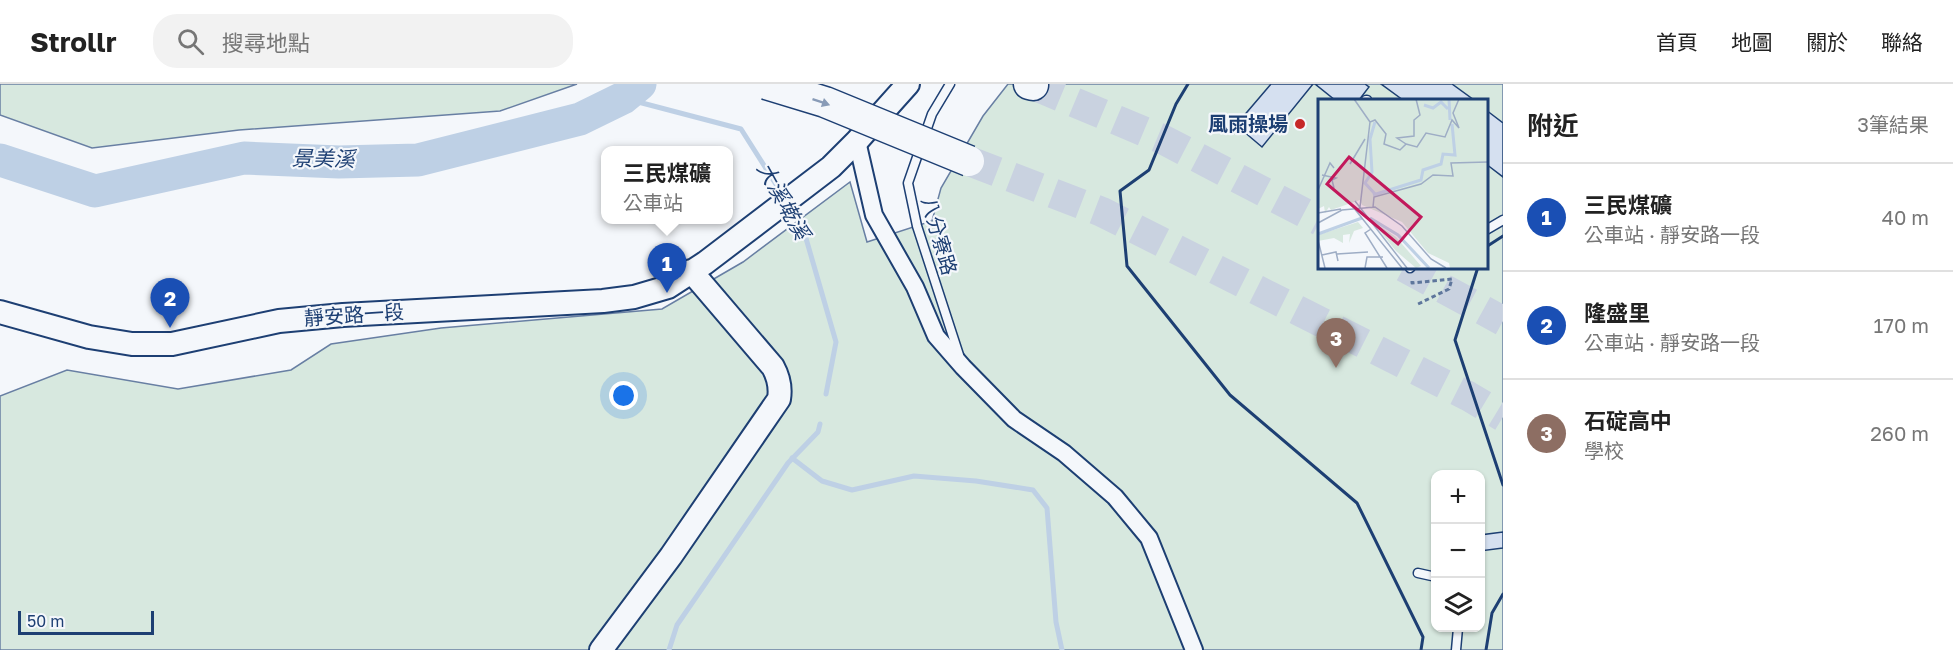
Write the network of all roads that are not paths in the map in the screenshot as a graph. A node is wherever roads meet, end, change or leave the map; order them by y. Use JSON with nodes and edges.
{"nodes":[{"id":1,"x":766,"y":84,"type":"edge"},
{"id":2,"x":908,"y":84,"type":"edge"},
{"id":3,"x":950,"y":84,"type":"edge"},
{"id":4,"x":857,"y":141,"type":"junction"},
{"id":5,"x":969,"y":160,"type":"tunnel mouth"},
{"id":6,"x":1503,"y":220,"type":"edge"},
{"id":7,"x":1488,"y":229,"type":"edge"},
{"id":8,"x":698,"y":267,"type":"junction"},
{"id":9,"x":0,"y":312,"type":"edge"},
{"id":10,"x":963,"y":367,"type":"junction"},
{"id":11,"x":1418,"y":573,"type":"dead end"},
{"id":12,"x":1431,"y":576,"type":"edge"},
{"id":13,"x":1458,"y":632,"type":"edge"},
{"id":14,"x":601,"y":650,"type":"edge"},
{"id":15,"x":1194,"y":650,"type":"edge"},
{"id":16,"x":1456,"y":650,"type":"edge"}],
"edges":[{"from":1,"to":5,"type":"highway","one_way":true,"bridge":true},
{"from":2,"to":4,"type":"main road"},
{"from":3,"to":10,"type":"lane","name":"八分寮路"},
{"from":4,"to":8,"type":"main road","name":"靜安路一段"},
{"from":4,"to":10,"type":"street"},
{"from":6,"to":7,"type":"lane"},
{"from":8,"to":9,"type":"main road","name":"靜安路一段"},
{"from":8,"to":14,"type":"main road"},
{"from":10,"to":15,"type":"street"},
{"from":11,"to":12,"type":"lane"},
{"from":13,"to":16,"type":"lane"}]}
